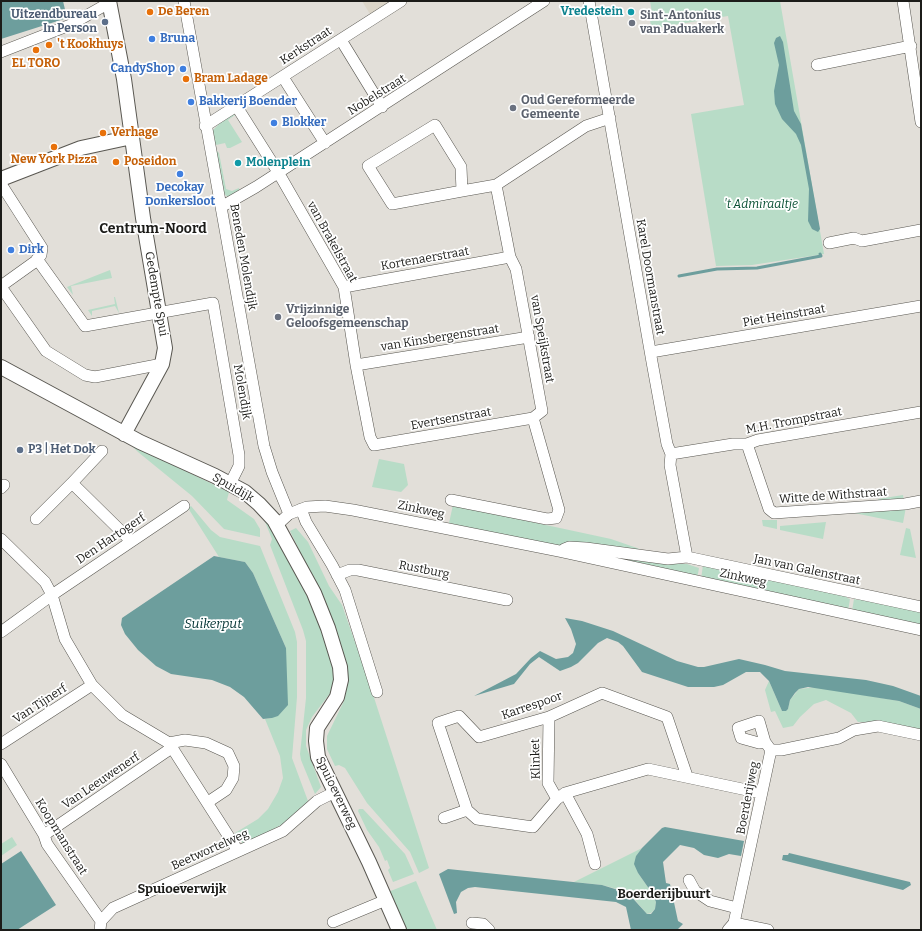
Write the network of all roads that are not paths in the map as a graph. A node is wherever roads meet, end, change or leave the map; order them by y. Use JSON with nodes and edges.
{"nodes":[{"id":1,"x":184,"y":1,"type":"edge"},
{"id":2,"x":401,"y":1,"type":"edge"},
{"id":3,"x":544,"y":1,"type":"edge"},
{"id":4,"x":589,"y":1,"type":"edge"},
{"id":5,"x":903,"y":1,"type":"edge"},
{"id":6,"x":109,"y":2,"type":"edge"},
{"id":7,"x":341,"y":40,"type":"junction"},
{"id":8,"x":911,"y":46,"type":"junction"},
{"id":9,"x":1,"y":52,"type":"edge"},
{"id":10,"x":817,"y":65,"type":"dead end"},
{"id":11,"x":286,"y":82,"type":"dead end"},
{"id":12,"x":237,"y":106,"type":"junction"},
{"id":13,"x":382,"y":107,"type":"junction"},
{"id":14,"x":610,"y":118,"type":"junction"},
{"id":15,"x":921,"y":122,"type":"edge"},
{"id":16,"x":206,"y":126,"type":"junction"},
{"id":17,"x":132,"y":137,"type":"junction"},
{"id":18,"x":325,"y":143,"type":"junction"},
{"id":19,"x":278,"y":172,"type":"junction"},
{"id":20,"x":1,"y":179,"type":"edge"},
{"id":21,"x":1,"y":184,"type":"edge"},
{"id":22,"x":496,"y":185,"type":"junction"},
{"id":23,"x":462,"y":191,"type":"junction"},
{"id":24,"x":221,"y":207,"type":"junction"},
{"id":25,"x":921,"y":230,"type":"edge"},
{"id":26,"x":829,"y":243,"type":"dead end"},
{"id":27,"x":510,"y":257,"type":"junction"},
{"id":28,"x":37,"y":260,"type":"junction"},
{"id":29,"x":1,"y":287,"type":"edge"},
{"id":30,"x":344,"y":287,"type":"junction"},
{"id":31,"x":921,"y":306,"type":"edge"},
{"id":32,"x":159,"y":313,"type":"junction"},
{"id":33,"x":529,"y":337,"type":"junction"},
{"id":34,"x":651,"y":352,"type":"junction"},
{"id":35,"x":162,"y":364,"type":"junction"},
{"id":36,"x":356,"y":365,"type":"junction"},
{"id":37,"x":1,"y":367,"type":"edge"},
{"id":38,"x":921,"y":412,"type":"edge"},
{"id":39,"x":533,"y":418,"type":"junction"},
{"id":40,"x":124,"y":434,"type":"junction"},
{"id":41,"x":747,"y":444,"type":"junction"},
{"id":42,"x":374,"y":446,"type":"joint"},
{"id":43,"x":102,"y":451,"type":"dead end"},
{"id":44,"x":671,"y":454,"type":"junction"},
{"id":45,"x":233,"y":479,"type":"junction"},
{"id":46,"x":72,"y":482,"type":"junction"},
{"id":47,"x":451,"y":500,"type":"dead end"},
{"id":48,"x":921,"y":501,"type":"edge"},
{"id":49,"x":184,"y":506,"type":"dead end"},
{"id":50,"x":301,"y":509,"type":"junction"},
{"id":51,"x":289,"y":514,"type":"junction"},
{"id":52,"x":36,"y":519,"type":"dead end"},
{"id":53,"x":277,"y":525,"type":"junction"},
{"id":54,"x":1,"y":539,"type":"edge"},
{"id":55,"x":131,"y":541,"type":"junction"},
{"id":56,"x":559,"y":551,"type":"junction"},
{"id":57,"x":687,"y":557,"type":"junction"},
{"id":58,"x":337,"y":575,"type":"junction"},
{"id":59,"x":52,"y":595,"type":"junction"},
{"id":60,"x":507,"y":600,"type":"dead end"},
{"id":61,"x":921,"y":607,"type":"edge"},
{"id":62,"x":921,"y":630,"type":"edge"},
{"id":63,"x":1,"y":632,"type":"edge"},
{"id":64,"x":92,"y":685,"type":"junction"},
{"id":65,"x":377,"y":692,"type":"dead end"},
{"id":66,"x":549,"y":717,"type":"junction"},
{"id":67,"x":921,"y":735,"type":"edge"},
{"id":68,"x":1,"y":744,"type":"edge"},
{"id":69,"x":171,"y":746,"type":"junction"},
{"id":70,"x":1,"y":764,"type":"edge"},
{"id":71,"x":687,"y":776,"type":"junction"},
{"id":72,"x":335,"y":792,"type":"junction"},
{"id":73,"x":761,"y":793,"type":"junction"},
{"id":74,"x":561,"y":796,"type":"junction"},
{"id":75,"x":208,"y":802,"type":"junction"},
{"id":76,"x":467,"y":810,"type":"junction"},
{"id":77,"x":444,"y":818,"type":"dead end"},
{"id":78,"x":44,"y":835,"type":"junction"},
{"id":79,"x":238,"y":851,"type":"junction"},
{"id":80,"x":595,"y":864,"type":"dead end"},
{"id":81,"x":688,"y":880,"type":"dead end"},
{"id":82,"x":386,"y":900,"type":"junction"},
{"id":83,"x":737,"y":908,"type":"junction"},
{"id":84,"x":333,"y":922,"type":"dead end"},
{"id":85,"x":472,"y":923,"type":"dead end"},
{"id":86,"x":100,"y":926,"type":"edge"},
{"id":87,"x":731,"y":927,"type":"edge"},
{"id":88,"x":399,"y":930,"type":"edge"},
{"id":89,"x":489,"y":930,"type":"edge"},
{"id":90,"x":768,"y":930,"type":"edge"}],
"edges":[{"from":1,"to":16,"type":"street","name":"Beneden Molendijk"},
{"from":2,"to":7,"type":"street","name":"Kerkstraat"},
{"from":3,"to":13,"type":"street","name":"Nobelstraat"},
{"from":4,"to":14,"type":"street","name":"Karel Doormanstraat"},
{"from":5,"to":8,"type":"street"},
{"from":6,"to":9,"type":"street"},
{"from":6,"to":17,"type":"street","name":"Gedempte Spui"},
{"from":7,"to":12,"type":"street","name":"Kerkstraat"},
{"from":7,"to":13,"type":"street"},
{"from":8,"to":10,"type":"street"},
{"from":8,"to":15,"type":"street"},
{"from":11,"to":18,"type":"street"},
{"from":12,"to":16,"type":"street","name":"Kerkstraat"},
{"from":12,"to":19,"type":"street","name":"van Brakelstraat"},
{"from":13,"to":18,"type":"street","name":"Nobelstraat"},
{"from":14,"to":22,"type":"street"},
{"from":14,"to":34,"type":"street","name":"Karel Doormanstraat"},
{"from":16,"to":24,"type":"street","name":"Beneden Molendijk"},
{"from":17,"to":20,"type":"street"},
{"from":17,"to":32,"type":"street","name":"Gedempte Spui"},
{"from":18,"to":19,"type":"street","name":"Nobelstraat"},
{"from":19,"to":24,"type":"street","name":"Nobelstraat"},
{"from":19,"to":30,"type":"street","name":"van Brakelstraat"},
{"from":21,"to":28,"type":"street"},
{"from":22,"to":23,"type":"street"},
{"from":22,"to":27,"type":"street","name":"van Speijkstraat"},
{"from":23,"to":23,"type":"street"},
{"from":24,"to":51,"type":"street","name":"Beneden Molendijk"},
{"from":25,"to":26,"type":"street"},
{"from":27,"to":30,"type":"street","name":"Kortenaerstraat"},
{"from":27,"to":33,"type":"street","name":"van Speijkstraat"},
{"from":28,"to":29,"type":"street"},
{"from":28,"to":32,"type":"street"},
{"from":29,"to":35,"type":"street"},
{"from":30,"to":36,"type":"street","name":"van Brakelstraat"},
{"from":31,"to":34,"type":"street","name":"Piet Heinstraat"},
{"from":32,"to":35,"type":"street","name":"Gedempte Spui"},
{"from":32,"to":45,"type":"street","name":"Molendijk"},
{"from":33,"to":36,"type":"street","name":"van Kinsbergenstraat"},
{"from":33,"to":39,"type":"street","name":"van Speijkstraat"},
{"from":34,"to":44,"type":"street","name":"Karel Doormanstraat"},
{"from":35,"to":40,"type":"street","name":"Gedempte Spui"},
{"from":36,"to":42,"type":"street","name":"van Brakelstraat"},
{"from":37,"to":40,"type":"street","name":"Spuidijk"},
{"from":38,"to":41,"type":"street","name":"M.H. Trompstraat"},
{"from":39,"to":42,"type":"street","name":"Evertsenstraat"},
{"from":39,"to":47,"type":"street"},
{"from":40,"to":45,"type":"street","name":"Spuidijk"},
{"from":41,"to":44,"type":"street","name":"M.H. Trompstraat"},
{"from":41,"to":48,"type":"street","name":"Witte de Withstraat"},
{"from":43,"to":46,"type":"street"},
{"from":44,"to":57,"type":"street","name":"Karel Doormanstraat"},
{"from":45,"to":53,"type":"street","name":"Spuidijk"},
{"from":46,"to":52,"type":"street"},
{"from":46,"to":55,"type":"street"},
{"from":49,"to":55,"type":"street","name":"Den Hartogerf"},
{"from":50,"to":51,"type":"street"},
{"from":50,"to":56,"type":"street","name":"Zinkweg"},
{"from":50,"to":58,"type":"street"},
{"from":51,"to":53,"type":"street"},
{"from":53,"to":72,"type":"street","name":"Spuioeverweg"},
{"from":54,"to":59,"type":"street"},
{"from":55,"to":59,"type":"street","name":"Den Hartogerf"},
{"from":56,"to":57,"type":"street","name":"Zinkweg"},
{"from":56,"to":62,"type":"street","name":"Zinkweg"},
{"from":57,"to":61,"type":"street","name":"Jan van Galenstraat"},
{"from":58,"to":60,"type":"street","name":"Rustburg"},
{"from":58,"to":65,"type":"street"},
{"from":59,"to":63,"type":"street","name":"Den Hartogerf"},
{"from":59,"to":64,"type":"street"},
{"from":64,"to":68,"type":"street","name":"Van Tijnerf"},
{"from":64,"to":69,"type":"street"},
{"from":66,"to":71,"type":"street","name":"Karrespoor"},
{"from":66,"to":74,"type":"street","name":"Klinket"},
{"from":66,"to":76,"type":"street","name":"Karrespoor"},
{"from":67,"to":73,"type":"street","name":"Boerderijweg"},
{"from":69,"to":75,"type":"street"},
{"from":69,"to":75,"type":"street"},
{"from":69,"to":78,"type":"street","name":"Van Leeuwenerf"},
{"from":70,"to":78,"type":"street","name":"Koopmanstraat"},
{"from":71,"to":73,"type":"street"},
{"from":71,"to":74,"type":"street"},
{"from":72,"to":79,"type":"street","name":"Beetwortelweg"},
{"from":72,"to":82,"type":"street","name":"Spuioeverweg"},
{"from":73,"to":83,"type":"street","name":"Boerderijweg"},
{"from":74,"to":76,"type":"street"},
{"from":74,"to":80,"type":"street"},
{"from":75,"to":79,"type":"street"},
{"from":76,"to":77,"type":"street"},
{"from":78,"to":86,"type":"street","name":"Koopmanstraat"},
{"from":79,"to":86,"type":"street","name":"Beetwortelweg"},
{"from":81,"to":83,"type":"street"},
{"from":82,"to":84,"type":"street"},
{"from":82,"to":88,"type":"street","name":"Spuioeverweg"},
{"from":83,"to":87,"type":"street","name":"Boerderijweg"},
{"from":85,"to":89,"type":"street"},
{"from":87,"to":90,"type":"street"}]}
